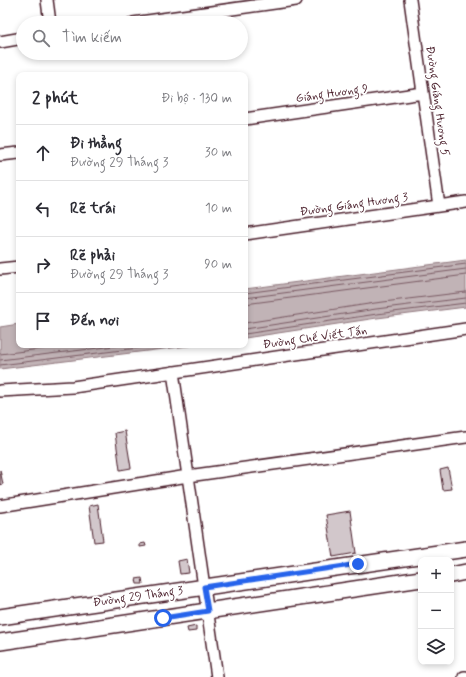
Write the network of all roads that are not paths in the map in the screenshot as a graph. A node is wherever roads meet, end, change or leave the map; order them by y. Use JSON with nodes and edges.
{"nodes":[{"id":1,"x":46,"y":0,"type":"edge"},
{"id":2,"x":296,"y":0,"type":"edge"},
{"id":3,"x":410,"y":0,"type":"edge"},
{"id":4,"x":49,"y":16,"type":"edge"},
{"id":5,"x":183,"y":16,"type":"edge"},
{"id":6,"x":16,"y":39,"type":"edge"},
{"id":7,"x":0,"y":42,"type":"edge"},
{"id":8,"x":423,"y":93,"type":"junction"},
{"id":9,"x":248,"y":119,"type":"edge"},
{"id":10,"x":16,"y":152,"type":"edge"},
{"id":11,"x":0,"y":155,"type":"edge"},
{"id":12,"x":466,"y":202,"type":"edge"},
{"id":13,"x":439,"y":206,"type":"junction"},
{"id":14,"x":248,"y":234,"type":"edge"},
{"id":15,"x":16,"y":267,"type":"edge"},
{"id":16,"x":0,"y":270,"type":"edge"},
{"id":17,"x":466,"y":328,"type":"edge"},
{"id":18,"x":173,"y":372,"type":"junction"},
{"id":19,"x":0,"y":391,"type":"edge"},
{"id":20,"x":466,"y":437,"type":"edge"},
{"id":21,"x":188,"y":476,"type":"junction"},
{"id":22,"x":0,"y":506,"type":"edge"},
{"id":23,"x":466,"y":549,"type":"edge"},
{"id":24,"x":466,"y":572,"type":"edge"},
{"id":25,"x":454,"y":574,"type":"edge"},
{"id":26,"x":418,"y":579,"type":"edge"},
{"id":27,"x":204,"y":587,"type":"junction"},
{"id":28,"x":208,"y":611,"type":"junction"},
{"id":29,"x":0,"y":617,"type":"edge"},
{"id":30,"x":0,"y":642,"type":"edge"},
{"id":31,"x":217,"y":677,"type":"edge"}],
"edges":[{"from":1,"to":4,"type":"street"},
{"from":2,"to":5,"type":"street"},
{"from":3,"to":8,"type":"street","name":"Đường Giáng Hương 5"},
{"from":6,"to":7,"type":"street"},
{"from":8,"to":9,"type":"street","name":"Giáng Hương 9"},
{"from":8,"to":13,"type":"street","name":"Đường Giáng Hương 5"},
{"from":10,"to":11,"type":"street"},
{"from":12,"to":13,"type":"street","name":"Đường Giáng Hương 3"},
{"from":13,"to":14,"type":"street","name":"Đường Giáng Hương 3"},
{"from":15,"to":16,"type":"street"},
{"from":17,"to":18,"type":"street","name":"Đường Chế Viết Tấn"},
{"from":18,"to":19,"type":"street","name":"Đường Chế Viết Tấn"},
{"from":18,"to":21,"type":"street"},
{"from":20,"to":21,"type":"street"},
{"from":21,"to":22,"type":"street"},
{"from":21,"to":27,"type":"street"},
{"from":23,"to":27,"type":"street","name":"Đường 29 Tháng 3"},
{"from":24,"to":25,"type":"street"},
{"from":26,"to":28,"type":"street","name":"Đường 29 Tháng 3"},
{"from":27,"to":28,"type":"street"},
{"from":27,"to":29,"type":"street","name":"Đường 29 Tháng 3"},
{"from":28,"to":30,"type":"street","name":"Đường 29 Tháng 3"},
{"from":28,"to":31,"type":"street"}]}
